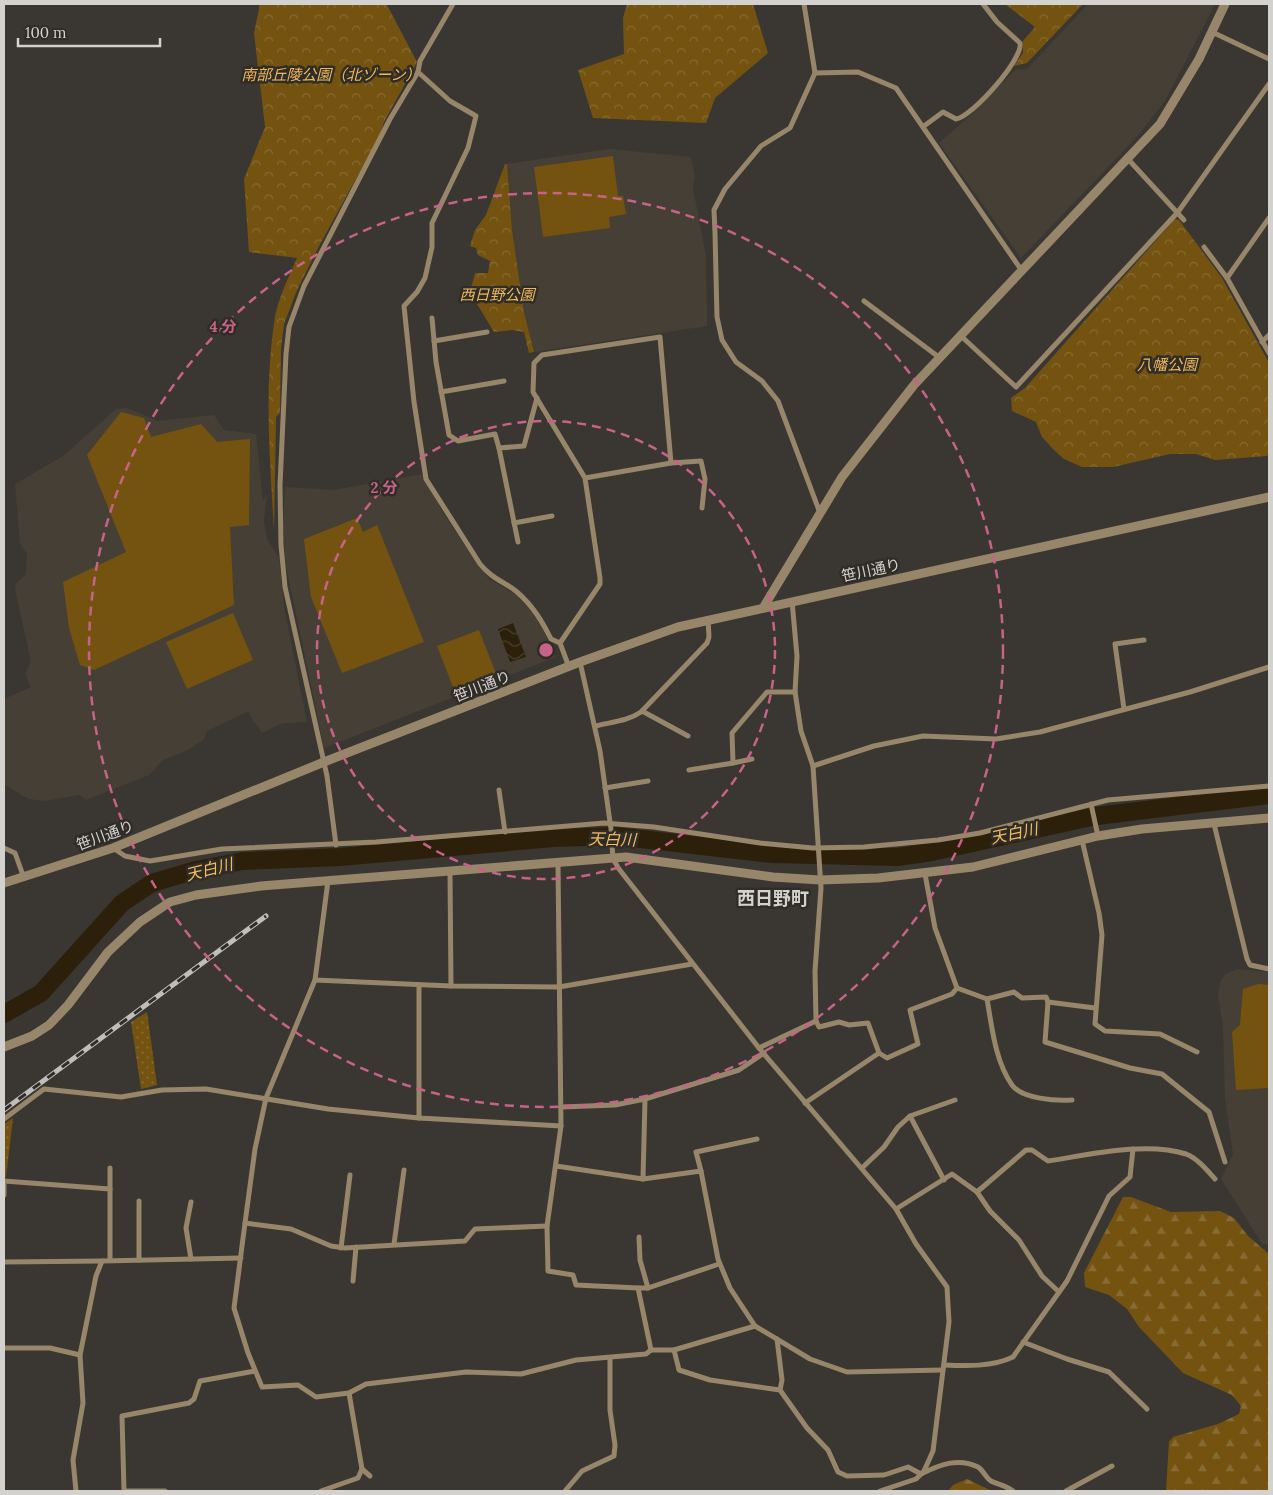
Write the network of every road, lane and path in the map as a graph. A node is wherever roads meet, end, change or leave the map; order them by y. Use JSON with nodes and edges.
{"nodes":[{"id":1,"x":453,"y":4,"type":"edge"},
{"id":2,"x":804,"y":4,"type":"edge"},
{"id":3,"x":984,"y":4,"type":"edge"},
{"id":4,"x":1225,"y":4,"type":"edge"},
{"id":5,"x":1212,"y":32,"type":"junction"},
{"id":6,"x":1269,"y":59,"type":"edge"},
{"id":7,"x":418,"y":72,"type":"junction"},
{"id":8,"x":815,"y":73,"type":"junction"},
{"id":9,"x":1269,"y":84,"type":"edge"},
{"id":10,"x":924,"y":126,"type":"junction"},
{"id":11,"x":1127,"y":157,"type":"junction"},
{"id":12,"x":1178,"y":212,"type":"junction"},
{"id":13,"x":1269,"y":218,"type":"edge"},
{"id":14,"x":1184,"y":220,"type":"dead end"},
{"id":15,"x":1204,"y":247,"type":"dead end"},
{"id":16,"x":1022,"y":271,"type":"junction"},
{"id":17,"x":1226,"y":278,"type":"junction"},
{"id":18,"x":864,"y":301,"type":"dead end"},
{"id":19,"x":432,"y":318,"type":"dead end"},
{"id":20,"x":487,"y":332,"type":"dead end"},
{"id":21,"x":1269,"y":335,"type":"edge"},
{"id":22,"x":961,"y":336,"type":"junction"},
{"id":23,"x":434,"y":341,"type":"junction"},
{"id":24,"x":1262,"y":342,"type":"junction"},
{"id":25,"x":1268,"y":354,"type":"edge"},
{"id":26,"x":940,"y":358,"type":"junction"},
{"id":27,"x":504,"y":381,"type":"dead end"},
{"id":28,"x":441,"y":392,"type":"junction"},
{"id":29,"x":537,"y":398,"type":"junction"},
{"id":30,"x":499,"y":448,"type":"junction"},
{"id":31,"x":671,"y":463,"type":"junction"},
{"id":32,"x":585,"y":478,"type":"junction"},
{"id":33,"x":1269,"y":497,"type":"edge"},
{"id":34,"x":702,"y":508,"type":"dead end"},
{"id":35,"x":820,"y":513,"type":"junction"},
{"id":36,"x":552,"y":516,"type":"dead end"},
{"id":37,"x":514,"y":523,"type":"junction"},
{"id":38,"x":518,"y":542,"type":"dead end"},
{"id":39,"x":792,"y":601,"type":"junction"},
{"id":40,"x":764,"y":608,"type":"junction"},
{"id":41,"x":708,"y":620,"type":"junction"},
{"id":42,"x":1144,"y":640,"type":"dead end"},
{"id":43,"x":560,"y":643,"type":"junction"},
{"id":44,"x":580,"y":662,"type":"junction"},
{"id":45,"x":568,"y":667,"type":"junction"},
{"id":46,"x":1269,"y":667,"type":"edge"},
{"id":47,"x":795,"y":692,"type":"junction"},
{"id":48,"x":1124,"y":709,"type":"junction"},
{"id":49,"x":642,"y":711,"type":"junction"},
{"id":50,"x":596,"y":726,"type":"junction"},
{"id":51,"x":688,"y":736,"type":"dead end"},
{"id":52,"x":752,"y":759,"type":"dead end"},
{"id":53,"x":324,"y":762,"type":"junction"},
{"id":54,"x":733,"y":763,"type":"junction"},
{"id":55,"x":813,"y":766,"type":"junction"},
{"id":56,"x":689,"y":770,"type":"dead end"},
{"id":57,"x":648,"y":781,"type":"dead end"},
{"id":58,"x":1269,"y":786,"type":"edge"},
{"id":59,"x":606,"y":788,"type":"junction"},
{"id":60,"x":499,"y":790,"type":"dead end"},
{"id":61,"x":1091,"y":805,"type":"junction"},
{"id":62,"x":1269,"y":818,"type":"edge"},
{"id":63,"x":1214,"y":824,"type":"junction"},
{"id":64,"x":611,"y":826,"type":"junction"},
{"id":65,"x":504,"y":832,"type":"junction"},
{"id":66,"x":1098,"y":834,"type":"junction"},
{"id":67,"x":1082,"y":840,"type":"junction"},
{"id":68,"x":336,"y":845,"type":"junction"},
{"id":69,"x":4,"y":848,"type":"edge"},
{"id":70,"x":114,"y":848,"type":"junction"},
{"id":71,"x":818,"y":848,"type":"junction"},
{"id":72,"x":613,"y":859,"type":"junction"},
{"id":73,"x":558,"y":864,"type":"junction"},
{"id":74,"x":450,"y":872,"type":"junction"},
{"id":75,"x":924,"y":874,"type":"junction"},
{"id":76,"x":24,"y":878,"type":"junction"},
{"id":77,"x":819,"y":878,"type":"junction"},
{"id":78,"x":328,"y":881,"type":"junction"},
{"id":79,"x":4,"y":884,"type":"edge"},
{"id":80,"x":692,"y":964,"type":"junction"},
{"id":81,"x":1269,"y":969,"type":"edge"},
{"id":82,"x":315,"y":980,"type":"junction"},
{"id":83,"x":419,"y":985,"type":"junction"},
{"id":84,"x":450,"y":986,"type":"junction"},
{"id":85,"x":559,"y":987,"type":"junction"},
{"id":86,"x":957,"y":988,"type":"junction"},
{"id":87,"x":986,"y":999,"type":"junction"},
{"id":88,"x":1048,"y":1002,"type":"junction"},
{"id":89,"x":1095,"y":1008,"type":"junction"},
{"id":90,"x":816,"y":1021,"type":"junction"},
{"id":91,"x":4,"y":1047,"type":"edge"},
{"id":92,"x":759,"y":1048,"type":"junction"},
{"id":93,"x":1197,"y":1052,"type":"dead end"},
{"id":94,"x":764,"y":1053,"type":"junction"},
{"id":95,"x":879,"y":1053,"type":"junction"},
{"id":96,"x":266,"y":1098,"type":"junction"},
{"id":97,"x":645,"y":1099,"type":"junction"},
{"id":98,"x":955,"y":1100,"type":"dead end"},
{"id":99,"x":1072,"y":1100,"type":"dead end"},
{"id":100,"x":805,"y":1103,"type":"junction"},
{"id":101,"x":561,"y":1107,"type":"junction"},
{"id":102,"x":910,"y":1116,"type":"junction"},
{"id":103,"x":419,"y":1118,"type":"junction"},
{"id":104,"x":4,"y":1119,"type":"edge"},
{"id":105,"x":561,"y":1126,"type":"junction"},
{"id":106,"x":757,"y":1139,"type":"dead end"},
{"id":107,"x":1133,"y":1149,"type":"junction"},
{"id":108,"x":1225,"y":1162,"type":"dead end"},
{"id":109,"x":556,"y":1166,"type":"junction"},
{"id":110,"x":110,"y":1168,"type":"dead end"},
{"id":111,"x":862,"y":1168,"type":"junction"},
{"id":112,"x":404,"y":1170,"type":"dead end"},
{"id":113,"x":701,"y":1171,"type":"junction"},
{"id":114,"x":350,"y":1175,"type":"dead end"},
{"id":115,"x":643,"y":1179,"type":"junction"},
{"id":116,"x":1215,"y":1179,"type":"dead end"},
{"id":117,"x":944,"y":1180,"type":"junction"},
{"id":118,"x":110,"y":1189,"type":"junction"},
{"id":119,"x":977,"y":1192,"type":"junction"},
{"id":120,"x":4,"y":1195,"type":"edge"},
{"id":121,"x":139,"y":1201,"type":"dead end"},
{"id":122,"x":191,"y":1202,"type":"dead end"},
{"id":123,"x":896,"y":1209,"type":"junction"},
{"id":124,"x":245,"y":1223,"type":"junction"},
{"id":125,"x":547,"y":1226,"type":"junction"},
{"id":126,"x":639,"y":1237,"type":"dead end"},
{"id":127,"x":394,"y":1244,"type":"junction"},
{"id":128,"x":356,"y":1247,"type":"junction"},
{"id":129,"x":341,"y":1248,"type":"junction"},
{"id":130,"x":241,"y":1258,"type":"junction"},
{"id":131,"x":110,"y":1259,"type":"junction"},
{"id":132,"x":191,"y":1259,"type":"junction"},
{"id":133,"x":102,"y":1260,"type":"junction"},
{"id":134,"x":140,"y":1260,"type":"junction"},
{"id":135,"x":4,"y":1262,"type":"edge"},
{"id":136,"x":719,"y":1264,"type":"junction"},
{"id":137,"x":353,"y":1281,"type":"dead end"},
{"id":138,"x":638,"y":1288,"type":"junction"},
{"id":139,"x":648,"y":1288,"type":"junction"},
{"id":140,"x":1059,"y":1292,"type":"junction"},
{"id":141,"x":755,"y":1326,"type":"junction"},
{"id":142,"x":777,"y":1339,"type":"junction"},
{"id":143,"x":1024,"y":1342,"type":"junction"},
{"id":144,"x":4,"y":1348,"type":"edge"},
{"id":145,"x":651,"y":1350,"type":"junction"},
{"id":146,"x":674,"y":1350,"type":"junction"},
{"id":147,"x":80,"y":1355,"type":"junction"},
{"id":148,"x":610,"y":1358,"type":"junction"},
{"id":149,"x":943,"y":1367,"type":"junction"},
{"id":150,"x":255,"y":1371,"type":"junction"},
{"id":151,"x":780,"y":1390,"type":"junction"},
{"id":152,"x":348,"y":1394,"type":"junction"},
{"id":153,"x":1147,"y":1409,"type":"dead end"},
{"id":154,"x":1112,"y":1466,"type":"dead end"},
{"id":155,"x":362,"y":1469,"type":"junction"},
{"id":156,"x":921,"y":1474,"type":"junction"},
{"id":157,"x":370,"y":1476,"type":"dead end"},
{"id":158,"x":76,"y":1491,"type":"edge"},
{"id":159,"x":121,"y":1491,"type":"edge"},
{"id":160,"x":165,"y":1491,"type":"edge"},
{"id":161,"x":321,"y":1491,"type":"edge"},
{"id":162,"x":565,"y":1491,"type":"edge"},
{"id":163,"x":880,"y":1491,"type":"edge"},
{"id":164,"x":1012,"y":1491,"type":"edge"},
{"id":165,"x":1066,"y":1491,"type":"edge"}],
"edges":[{"from":1,"to":7,"type":"street"},
{"from":2,"to":8,"type":"street"},
{"from":3,"to":10,"type":"street"},
{"from":4,"to":5,"type":"street"},
{"from":5,"to":6,"type":"street"},
{"from":5,"to":11,"type":"street"},
{"from":7,"to":43,"type":"street"},
{"from":7,"to":53,"type":"street"},
{"from":8,"to":10,"type":"street"},
{"from":8,"to":35,"type":"street"},
{"from":9,"to":12,"type":"street"},
{"from":10,"to":16,"type":"street"},
{"from":11,"to":12,"type":"street"},
{"from":11,"to":16,"type":"street"},
{"from":12,"to":14,"type":"street"},
{"from":12,"to":22,"type":"street"},
{"from":13,"to":17,"type":"street"},
{"from":15,"to":17,"type":"street"},
{"from":16,"to":22,"type":"street"},
{"from":17,"to":24,"type":"street"},
{"from":18,"to":26,"type":"street"},
{"from":19,"to":23,"type":"street"},
{"from":20,"to":23,"type":"street"},
{"from":21,"to":24,"type":"street"},
{"from":22,"to":26,"type":"street"},
{"from":23,"to":28,"type":"street"},
{"from":24,"to":25,"type":"street"},
{"from":26,"to":35,"type":"street"},
{"from":27,"to":28,"type":"street"},
{"from":28,"to":30,"type":"street"},
{"from":29,"to":30,"type":"street"},
{"from":29,"to":31,"type":"street"},
{"from":29,"to":32,"type":"street"},
{"from":30,"to":37,"type":"street"},
{"from":31,"to":32,"type":"street"},
{"from":31,"to":34,"type":"street"},
{"from":32,"to":43,"type":"street"},
{"from":33,"to":39,"type":"street","name":"笹川通り"},
{"from":35,"to":40,"type":"street"},
{"from":36,"to":37,"type":"street"},
{"from":37,"to":38,"type":"street"},
{"from":39,"to":40,"type":"street","name":"笹川通り"},
{"from":39,"to":47,"type":"street"},
{"from":40,"to":41,"type":"street","name":"笹川通り"},
{"from":41,"to":44,"type":"street","name":"笹川通り"},
{"from":41,"to":49,"type":"street"},
{"from":42,"to":48,"type":"street"},
{"from":43,"to":45,"type":"street"},
{"from":44,"to":45,"type":"street","name":"笹川通り"},
{"from":44,"to":50,"type":"street"},
{"from":45,"to":53,"type":"street","name":"笹川通り"},
{"from":46,"to":48,"type":"street"},
{"from":47,"to":54,"type":"street"},
{"from":47,"to":55,"type":"street"},
{"from":48,"to":55,"type":"street"},
{"from":49,"to":50,"type":"street"},
{"from":49,"to":51,"type":"street"},
{"from":50,"to":59,"type":"street"},
{"from":52,"to":54,"type":"street"},
{"from":53,"to":68,"type":"street"},
{"from":53,"to":70,"type":"street","name":"笹川通り"},
{"from":54,"to":56,"type":"street"},
{"from":55,"to":71,"type":"street"},
{"from":57,"to":59,"type":"street"},
{"from":58,"to":61,"type":"street"},
{"from":59,"to":64,"type":"street"},
{"from":60,"to":65,"type":"street"},
{"from":61,"to":66,"type":"street"},
{"from":61,"to":71,"type":"street"},
{"from":62,"to":63,"type":"street"},
{"from":63,"to":66,"type":"street"},
{"from":63,"to":81,"type":"street"},
{"from":64,"to":65,"type":"street"},
{"from":64,"to":71,"type":"street"},
{"from":64,"to":72,"type":"street"},
{"from":65,"to":68,"type":"street"},
{"from":66,"to":67,"type":"street"},
{"from":67,"to":75,"type":"street"},
{"from":67,"to":89,"type":"street"},
{"from":68,"to":70,"type":"street"},
{"from":69,"to":76,"type":"street"},
{"from":70,"to":76,"type":"street","name":"笹川通り"},
{"from":71,"to":77,"type":"street"},
{"from":72,"to":73,"type":"street"},
{"from":72,"to":77,"type":"street"},
{"from":72,"to":80,"type":"street"},
{"from":73,"to":74,"type":"street"},
{"from":73,"to":85,"type":"street"},
{"from":74,"to":78,"type":"street"},
{"from":74,"to":84,"type":"street"},
{"from":75,"to":77,"type":"street"},
{"from":75,"to":86,"type":"street"},
{"from":76,"to":79,"type":"street","name":"笹川通り"},
{"from":77,"to":90,"type":"street"},
{"from":78,"to":82,"type":"street"},
{"from":78,"to":91,"type":"street"},
{"from":80,"to":85,"type":"street"},
{"from":80,"to":92,"type":"street"},
{"from":82,"to":83,"type":"street"},
{"from":82,"to":96,"type":"street"},
{"from":83,"to":84,"type":"street"},
{"from":83,"to":103,"type":"street"},
{"from":84,"to":85,"type":"street"},
{"from":85,"to":101,"type":"street"},
{"from":86,"to":87,"type":"street"},
{"from":86,"to":95,"type":"street"},
{"from":87,"to":88,"type":"street"},
{"from":87,"to":99,"type":"street"},
{"from":88,"to":89,"type":"street"},
{"from":88,"to":108,"type":"street"},
{"from":89,"to":93,"type":"street"},
{"from":90,"to":92,"type":"street"},
{"from":90,"to":95,"type":"street"},
{"from":92,"to":94,"type":"street"},
{"from":94,"to":97,"type":"street"},
{"from":94,"to":100,"type":"street"},
{"from":95,"to":100,"type":"street"},
{"from":96,"to":103,"type":"street"},
{"from":96,"to":104,"type":"street"},
{"from":96,"to":124,"type":"street"},
{"from":97,"to":101,"type":"street"},
{"from":97,"to":115,"type":"street"},
{"from":98,"to":102,"type":"street"},
{"from":100,"to":111,"type":"street"},
{"from":101,"to":105,"type":"street"},
{"from":102,"to":111,"type":"street"},
{"from":102,"to":117,"type":"street"},
{"from":103,"to":105,"type":"street"},
{"from":105,"to":109,"type":"street"},
{"from":106,"to":113,"type":"street"},
{"from":107,"to":116,"type":"street"},
{"from":107,"to":119,"type":"street"},
{"from":107,"to":140,"type":"street"},
{"from":109,"to":115,"type":"street"},
{"from":109,"to":125,"type":"street"},
{"from":110,"to":118,"type":"street"},
{"from":111,"to":123,"type":"street"},
{"from":112,"to":127,"type":"street"},
{"from":113,"to":115,"type":"street"},
{"from":113,"to":136,"type":"street"},
{"from":114,"to":129,"type":"street"},
{"from":117,"to":119,"type":"street"},
{"from":117,"to":123,"type":"street"},
{"from":118,"to":120,"type":"street"},
{"from":118,"to":131,"type":"street"},
{"from":119,"to":140,"type":"street"},
{"from":121,"to":134,"type":"street"},
{"from":122,"to":132,"type":"street"},
{"from":123,"to":149,"type":"street"},
{"from":124,"to":129,"type":"street"},
{"from":124,"to":130,"type":"street"},
{"from":125,"to":127,"type":"street"},
{"from":125,"to":138,"type":"street"},
{"from":126,"to":139,"type":"street"},
{"from":127,"to":128,"type":"street"},
{"from":128,"to":129,"type":"street"},
{"from":128,"to":137,"type":"street"},
{"from":130,"to":132,"type":"street"},
{"from":130,"to":150,"type":"street"},
{"from":131,"to":133,"type":"street"},
{"from":131,"to":134,"type":"street"},
{"from":132,"to":134,"type":"street"},
{"from":133,"to":135,"type":"street"},
{"from":133,"to":147,"type":"street"},
{"from":136,"to":139,"type":"street"},
{"from":136,"to":141,"type":"street"},
{"from":138,"to":139,"type":"street"},
{"from":138,"to":145,"type":"street"},
{"from":140,"to":143,"type":"street"},
{"from":141,"to":142,"type":"street"},
{"from":141,"to":146,"type":"street"},
{"from":142,"to":149,"type":"street"},
{"from":142,"to":151,"type":"street"},
{"from":143,"to":149,"type":"street"},
{"from":143,"to":153,"type":"street"},
{"from":144,"to":147,"type":"street"},
{"from":145,"to":146,"type":"street"},
{"from":145,"to":148,"type":"street"},
{"from":146,"to":151,"type":"street"},
{"from":147,"to":158,"type":"street"},
{"from":148,"to":152,"type":"street"},
{"from":148,"to":162,"type":"street"},
{"from":149,"to":156,"type":"street"},
{"from":150,"to":152,"type":"street"},
{"from":150,"to":159,"type":"street"},
{"from":151,"to":156,"type":"street"},
{"from":152,"to":155,"type":"street"},
{"from":154,"to":165,"type":"street"},
{"from":155,"to":157,"type":"street"},
{"from":155,"to":161,"type":"street"},
{"from":156,"to":163,"type":"street"},
{"from":156,"to":164,"type":"street"},
{"from":159,"to":160,"type":"street"}]}
